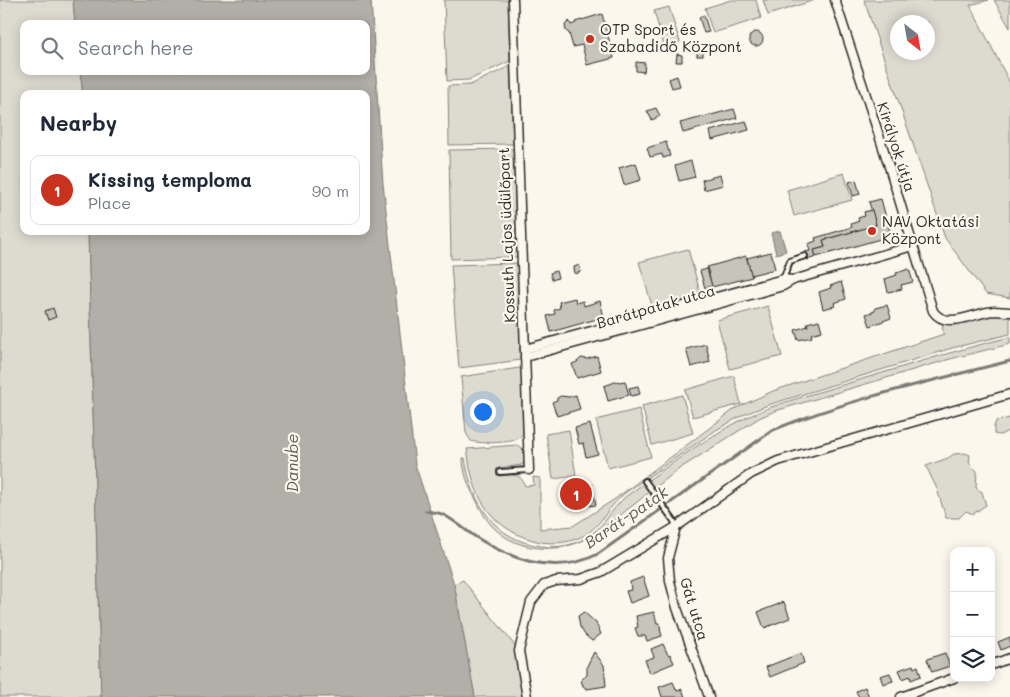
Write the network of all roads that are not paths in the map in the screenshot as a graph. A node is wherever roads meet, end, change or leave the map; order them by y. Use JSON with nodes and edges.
{"nodes":[{"id":1,"x":513,"y":0,"type":"edge"},
{"id":2,"x":835,"y":0,"type":"edge"},
{"id":3,"x":913,"y":246,"type":"junction"},
{"id":4,"x":805,"y":256,"type":"dead end"},
{"id":5,"x":783,"y":278,"type":"junction"},
{"id":6,"x":792,"y":280,"type":"junction"},
{"id":7,"x":1010,"y":312,"type":"edge"},
{"id":8,"x":590,"y":335,"type":"junction"},
{"id":9,"x":525,"y":353,"type":"junction"},
{"id":10,"x":1010,"y":394,"type":"edge"},
{"id":11,"x":529,"y":470,"type":"joint"},
{"id":12,"x":500,"y":472,"type":"dead end"},
{"id":13,"x":645,"y":481,"type":"dead end"},
{"id":14,"x":676,"y":527,"type":"junction"},
{"id":15,"x":1010,"y":658,"type":"edge"},
{"id":16,"x":995,"y":663,"type":"edge"},
{"id":17,"x":950,"y":679,"type":"edge"},
{"id":18,"x":527,"y":697,"type":"edge"},
{"id":19,"x":709,"y":697,"type":"edge"},
{"id":20,"x":901,"y":697,"type":"edge"}],
"edges":[{"from":1,"to":9,"type":"street","name":"Kossuth Lajos üdülőpart"},
{"from":2,"to":3,"type":"street","name":"Királyok útja"},
{"from":3,"to":6,"type":"street","name":"Barátpatak utca"},
{"from":3,"to":7,"type":"street","name":"Királyok útja"},
{"from":4,"to":5,"type":"lane"},
{"from":5,"to":6,"type":"street","name":"Barátpatak utca"},
{"from":5,"to":8,"type":"street","name":"Barátpatak utca"},
{"from":6,"to":8,"type":"street","name":"Barátpatak utca"},
{"from":8,"to":9,"type":"street","name":"Barátpatak utca"},
{"from":9,"to":11,"type":"street","name":"Kossuth Lajos üdülőpart"},
{"from":10,"to":14,"type":"street"},
{"from":11,"to":12,"type":"lane"},
{"from":13,"to":14,"type":"lane"},
{"from":14,"to":18,"type":"street"},
{"from":14,"to":19,"type":"street","name":"Gát utca"},
{"from":15,"to":16,"type":"street"},
{"from":17,"to":20,"type":"street"}]}
